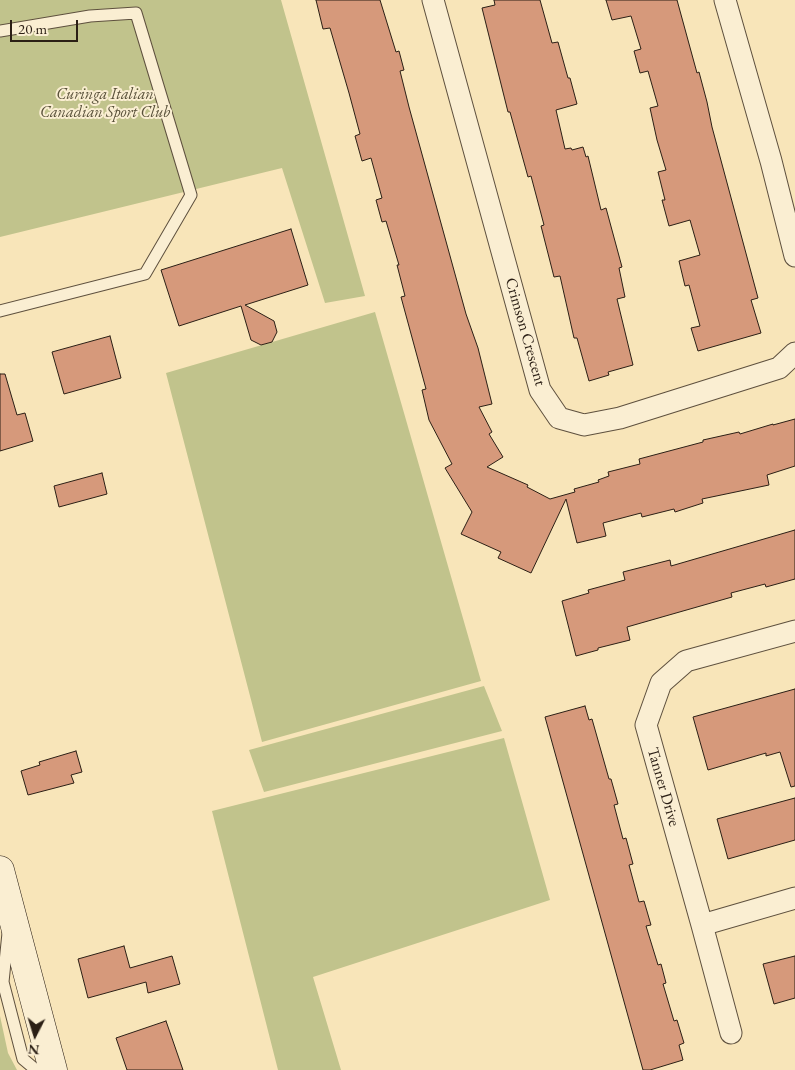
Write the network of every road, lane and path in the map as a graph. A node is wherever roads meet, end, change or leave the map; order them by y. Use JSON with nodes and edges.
{"nodes":[{"id":1,"x":433,"y":0,"type":"edge"},
{"id":2,"x":725,"y":0,"type":"edge"},
{"id":3,"x":0,"y":31,"type":"edge"},
{"id":4,"x":788,"y":198,"type":"edge"},
{"id":5,"x":795,"y":256,"type":"edge"},
{"id":6,"x":0,"y":311,"type":"edge"},
{"id":7,"x":795,"y":354,"type":"edge"},
{"id":8,"x":795,"y":631,"type":"edge"},
{"id":9,"x":0,"y":870,"type":"edge"},
{"id":10,"x":795,"y":898,"type":"edge"},
{"id":11,"x":11,"y":912,"type":"junction"},
{"id":12,"x":702,"y":925,"type":"junction"},
{"id":13,"x":731,"y":1033,"type":"dead end"},
{"id":14,"x":36,"y":1070,"type":"edge"},
{"id":15,"x":53,"y":1070,"type":"edge"}],
"edges":[{"from":1,"to":7,"type":"street","name":"Crimson Crescent"},
{"from":2,"to":4,"type":"street"},
{"from":3,"to":6,"type":"lane"},
{"from":4,"to":5,"type":"street"},
{"from":8,"to":12,"type":"street","name":"Tanner Drive"},
{"from":9,"to":11,"type":"main road"},
{"from":10,"to":12,"type":"street"},
{"from":11,"to":14,"type":"lane"},
{"from":11,"to":15,"type":"main road"},
{"from":12,"to":13,"type":"street","name":"Tanner Drive"}]}
